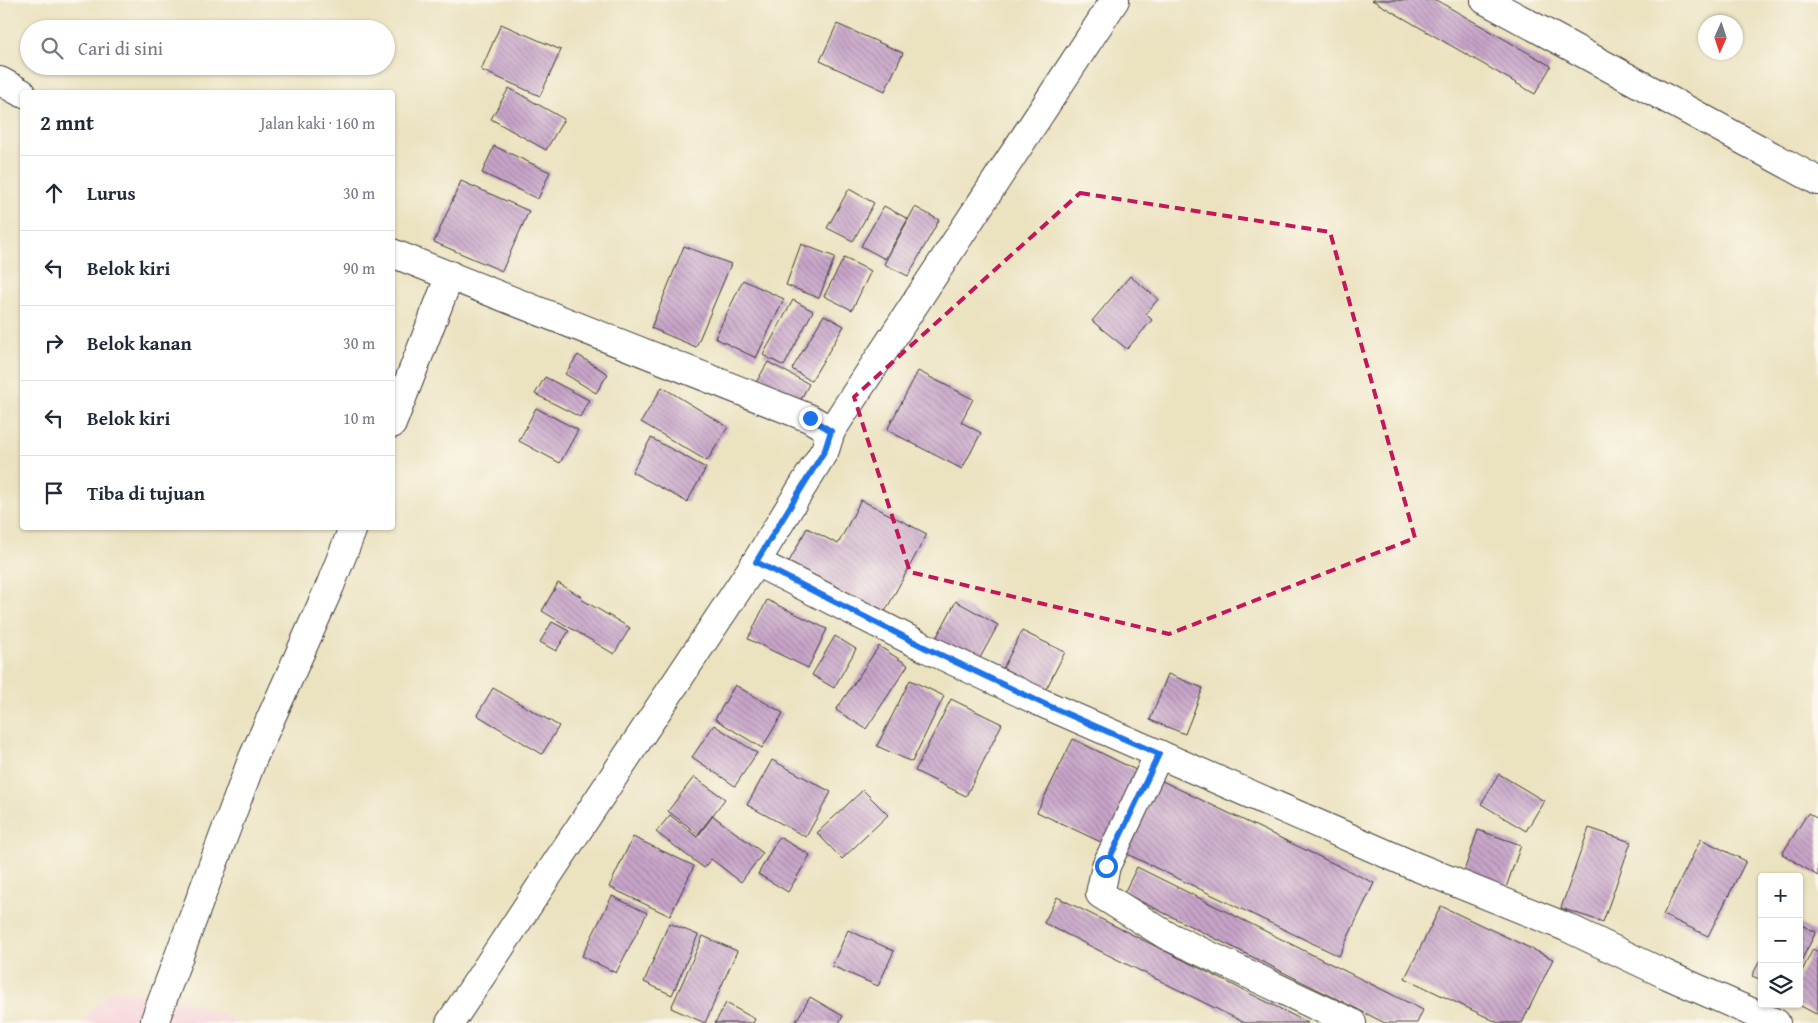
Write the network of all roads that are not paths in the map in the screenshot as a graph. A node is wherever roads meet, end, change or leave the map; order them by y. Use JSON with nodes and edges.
{"nodes":[{"id":1,"x":1116,"y":0,"type":"edge"},
{"id":2,"x":1486,"y":0,"type":"edge"},
{"id":3,"x":0,"y":81,"type":"edge"},
{"id":4,"x":20,"y":91,"type":"edge"},
{"id":5,"x":1818,"y":181,"type":"edge"},
{"id":6,"x":395,"y":254,"type":"edge"},
{"id":7,"x":450,"y":275,"type":"junction"},
{"id":8,"x":395,"y":416,"type":"edge"},
{"id":9,"x":831,"y":431,"type":"junction"},
{"id":10,"x":352,"y":530,"type":"edge"},
{"id":11,"x":756,"y":562,"type":"junction"},
{"id":12,"x":1159,"y":754,"type":"junction"},
{"id":13,"x":157,"y":1022,"type":"edge"},
{"id":14,"x":450,"y":1023,"type":"edge"},
{"id":15,"x":1352,"y":1023,"type":"edge"},
{"id":16,"x":1776,"y":1023,"type":"edge"}],
"edges":[{"from":1,"to":9,"type":"street"},
{"from":2,"to":5,"type":"street"},
{"from":3,"to":4,"type":"street"},
{"from":6,"to":7,"type":"street"},
{"from":7,"to":8,"type":"street"},
{"from":7,"to":9,"type":"street"},
{"from":9,"to":11,"type":"street"},
{"from":10,"to":13,"type":"street"},
{"from":11,"to":12,"type":"street"},
{"from":11,"to":14,"type":"street"},
{"from":12,"to":15,"type":"street"},
{"from":12,"to":16,"type":"street"}]}
